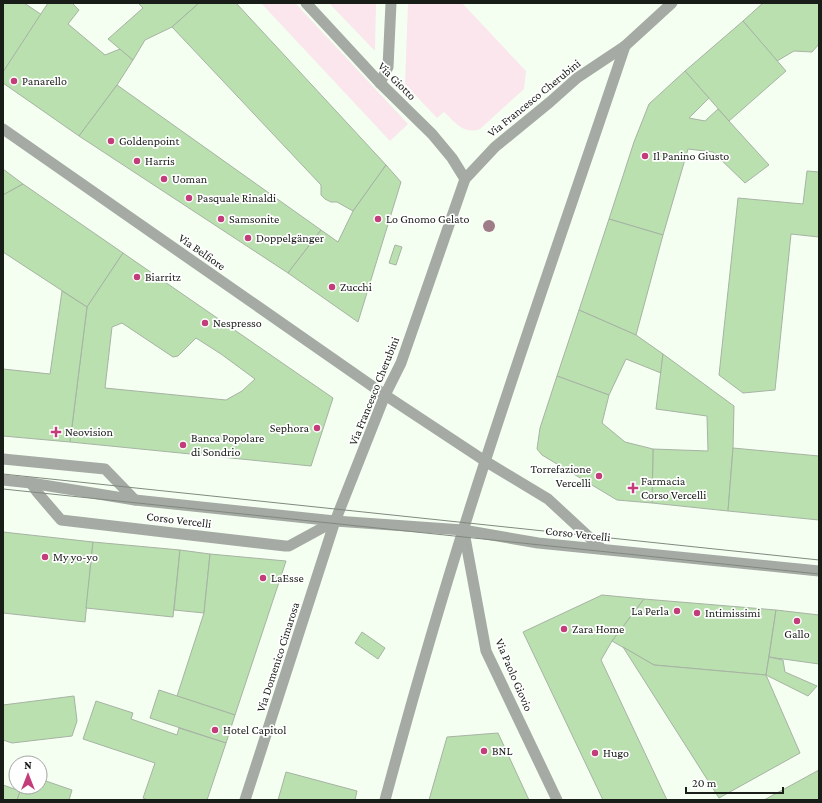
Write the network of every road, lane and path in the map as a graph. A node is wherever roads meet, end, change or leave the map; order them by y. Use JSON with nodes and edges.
{"nodes":[{"id":1,"x":306,"y":3,"type":"edge"},
{"id":2,"x":392,"y":3,"type":"edge"},
{"id":3,"x":672,"y":3,"type":"edge"},
{"id":4,"x":625,"y":46,"type":"junction"},
{"id":5,"x":380,"y":83,"type":"junction"},
{"id":6,"x":3,"y":130,"type":"edge"},
{"id":7,"x":465,"y":180,"type":"junction"},
{"id":8,"x":385,"y":396,"type":"junction"},
{"id":9,"x":3,"y":459,"type":"edge"},
{"id":10,"x":485,"y":461,"type":"junction"},
{"id":11,"x":3,"y":480,"type":"edge"},
{"id":12,"x":31,"y":483,"type":"junction"},
{"id":13,"x":135,"y":500,"type":"junction"},
{"id":14,"x":335,"y":521,"type":"junction"},
{"id":15,"x":463,"y":530,"type":"junction"},
{"id":16,"x":602,"y":549,"type":"junction"},
{"id":17,"x":819,"y":571,"type":"edge"},
{"id":18,"x":245,"y":800,"type":"edge"},
{"id":19,"x":385,"y":800,"type":"edge"},
{"id":20,"x":557,"y":800,"type":"edge"}],
"edges":[{"from":1,"to":5,"type":"street","name":"Via Giotto"},
{"from":2,"to":5,"type":"street"},
{"from":3,"to":4,"type":"street","name":"Via Francesco Cherubini"},
{"from":4,"to":7,"type":"street","name":"Via Francesco Cherubini"},
{"from":4,"to":10,"type":"street"},
{"from":5,"to":7,"type":"street","name":"Via Giotto"},
{"from":6,"to":8,"type":"street","name":"Via Belfiore"},
{"from":7,"to":8,"type":"street","name":"Via Francesco Cherubini"},
{"from":8,"to":10,"type":"street","name":"Via Belfiore"},
{"from":8,"to":14,"type":"street","name":"Via Francesco Cherubini"},
{"from":9,"to":13,"type":"street","name":"Corso Vercelli"},
{"from":10,"to":15,"type":"street"},
{"from":10,"to":16,"type":"street","name":"Via Belfiore"},
{"from":11,"to":12,"type":"street","name":"Corso Vercelli"},
{"from":12,"to":13,"type":"street","name":"Corso Vercelli"},
{"from":12,"to":14,"type":"street","name":"Corso Vercelli"},
{"from":13,"to":14,"type":"street","name":"Corso Vercelli"},
{"from":14,"to":15,"type":"street","name":"Corso Vercelli"},
{"from":14,"to":18,"type":"street","name":"Via Domenico Cimarosa"},
{"from":15,"to":16,"type":"street","name":"Corso Vercelli"},
{"from":15,"to":19,"type":"street"},
{"from":15,"to":20,"type":"street","name":"Via Paolo Giovio"},
{"from":16,"to":17,"type":"street","name":"Corso Vercelli"}]}
